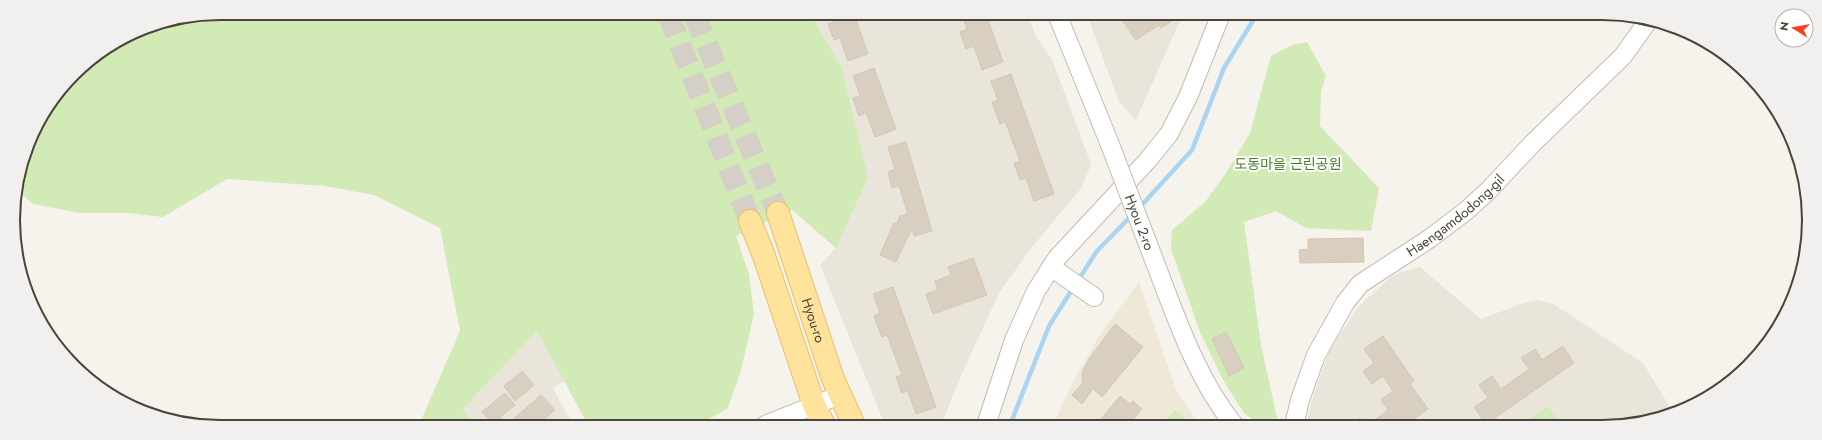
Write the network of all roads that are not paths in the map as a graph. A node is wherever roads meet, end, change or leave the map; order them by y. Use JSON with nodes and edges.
{"nodes":[{"id":1,"x":1059,"y":20,"type":"edge"},
{"id":2,"x":1218,"y":20,"type":"edge"},
{"id":3,"x":1645,"y":25,"type":"edge"},
{"id":4,"x":778,"y":213,"type":"tunnel mouth"},
{"id":5,"x":750,"y":220,"type":"tunnel mouth"},
{"id":6,"x":1056,"y":270,"type":"junction"},
{"id":7,"x":1091,"y":296,"type":"dead end"},
{"id":8,"x":840,"y":395,"type":"junction"},
{"id":9,"x":814,"y":405,"type":"junction"},
{"id":10,"x":777,"y":420,"type":"edge"},
{"id":11,"x":822,"y":420,"type":"edge"},
{"id":12,"x":852,"y":420,"type":"edge"},
{"id":13,"x":988,"y":420,"type":"edge"},
{"id":14,"x":1230,"y":420,"type":"edge"},
{"id":15,"x":1295,"y":420,"type":"edge"}],
"edges":[{"from":1,"to":14,"type":"street","name":"Hyou 2-ro","bridge":true},
{"from":2,"to":6,"type":"street"},
{"from":3,"to":15,"type":"street","name":"Haengamdodong-gil"},
{"from":4,"to":8,"type":"main road","name":"Hyou-ro"},
{"from":5,"to":9,"type":"main road","name":"Hyou-ro"},
{"from":6,"to":7,"type":"street"},
{"from":6,"to":13,"type":"street"},
{"from":8,"to":9,"type":"street"},
{"from":8,"to":12,"type":"main road","name":"Hyou-ro"},
{"from":9,"to":10,"type":"street"},
{"from":9,"to":11,"type":"main road","name":"Hyou-ro"}]}
